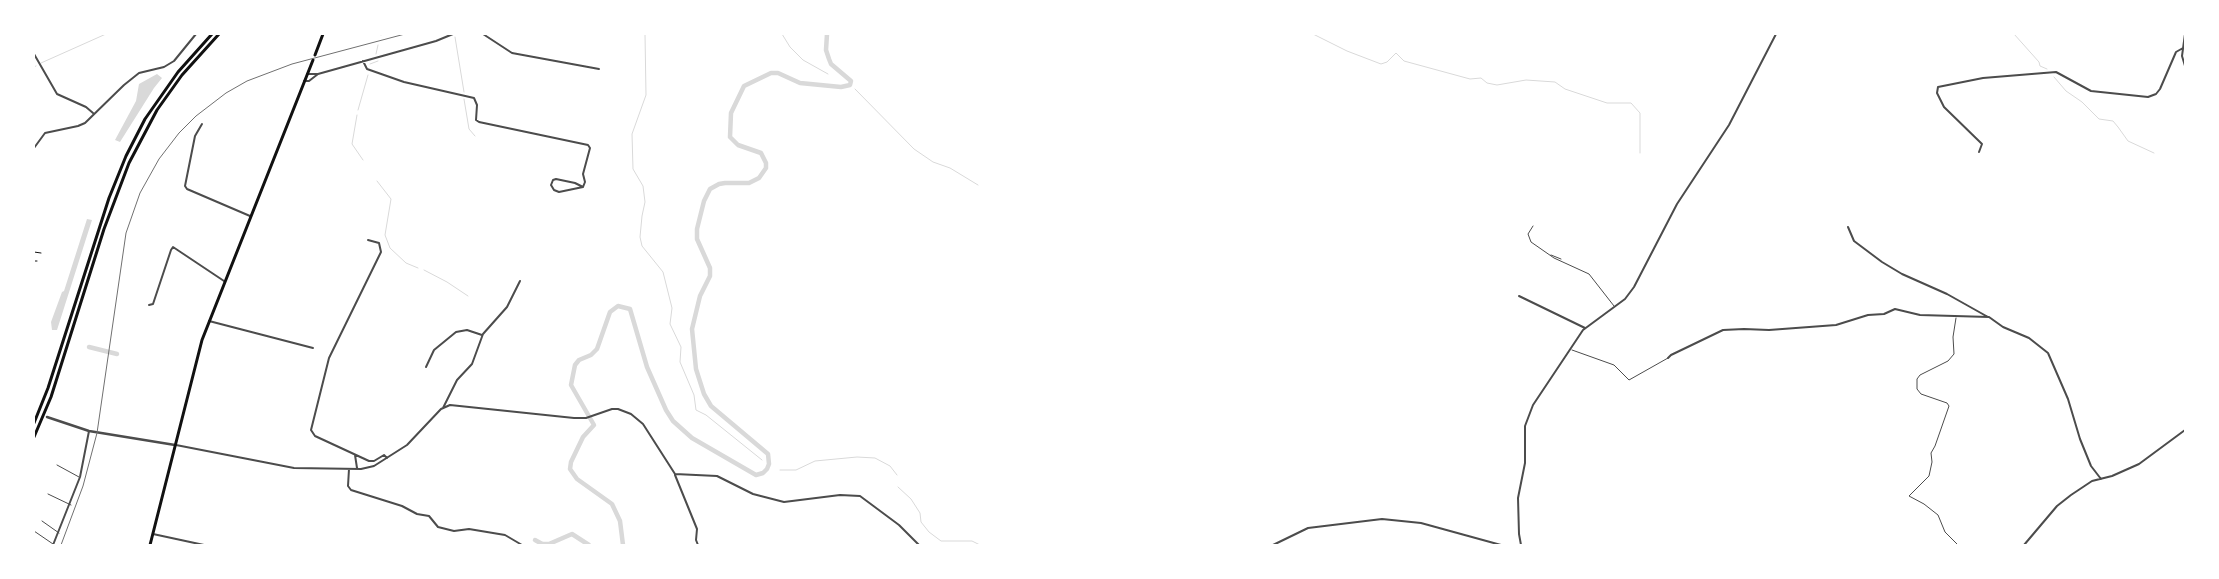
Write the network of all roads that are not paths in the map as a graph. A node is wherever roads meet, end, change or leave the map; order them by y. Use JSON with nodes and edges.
{"nodes":[{"id":1,"x":196,"y":34,"type":"edge"},
{"id":2,"x":212,"y":34,"type":"edge"},
{"id":3,"x":219,"y":34,"type":"edge"},
{"id":4,"x":323,"y":34,"type":"edge"},
{"id":5,"x":453,"y":34,"type":"edge"},
{"id":6,"x":483,"y":34,"type":"edge"},
{"id":7,"x":1776,"y":34,"type":"edge"},
{"id":8,"x":2185,"y":34,"type":"edge"},
{"id":9,"x":2183,"y":48,"type":"junction"},
{"id":10,"x":34,"y":54,"type":"edge"},
{"id":11,"x":315,"y":55,"type":"dead end"},
{"id":12,"x":313,"y":60,"type":"dead end"},
{"id":13,"x":363,"y":61,"type":"junction"},
{"id":14,"x":2185,"y":66,"type":"edge"},
{"id":15,"x":600,"y":69,"type":"dead end"},
{"id":16,"x":307,"y":74,"type":"junction"},
{"id":17,"x":318,"y":74,"type":"junction"},
{"id":18,"x":304,"y":81,"type":"junction"},
{"id":19,"x":94,"y":114,"type":"junction"},
{"id":20,"x":202,"y":124,"type":"dead end"},
{"id":21,"x":34,"y":148,"type":"edge"},
{"id":22,"x":1979,"y":152,"type":"dead end"},
{"id":23,"x":583,"y":187,"type":"junction"},
{"id":24,"x":250,"y":216,"type":"junction"},
{"id":25,"x":1533,"y":226,"type":"dead end"},
{"id":26,"x":1848,"y":227,"type":"dead end"},
{"id":27,"x":368,"y":240,"type":"dead end"},
{"id":28,"x":224,"y":281,"type":"junction"},
{"id":29,"x":520,"y":281,"type":"dead end"},
{"id":30,"x":1519,"y":296,"type":"dead end"},
{"id":31,"x":149,"y":305,"type":"dead end"},
{"id":32,"x":1614,"y":307,"type":"junction"},
{"id":33,"x":1989,"y":317,"type":"junction"},
{"id":34,"x":1956,"y":318,"type":"junction"},
{"id":35,"x":208,"y":321,"type":"junction"},
{"id":36,"x":1585,"y":328,"type":"junction"},
{"id":37,"x":483,"y":335,"type":"junction"},
{"id":38,"x":313,"y":348,"type":"dead end"},
{"id":39,"x":1570,"y":349,"type":"junction"},
{"id":40,"x":1668,"y":358,"type":"joint"},
{"id":41,"x":426,"y":367,"type":"dead end"},
{"id":42,"x":443,"y":408,"type":"junction"},
{"id":43,"x":48,"y":417,"type":"dead end"},
{"id":44,"x":34,"y":423,"type":"edge"},
{"id":45,"x":2185,"y":430,"type":"edge"},
{"id":46,"x":89,"y":431,"type":"junction"},
{"id":47,"x":34,"y":437,"type":"edge"},
{"id":48,"x":175,"y":445,"type":"junction"},
{"id":49,"x":355,"y":455,"type":"junction"},
{"id":50,"x":387,"y":458,"type":"junction"},
{"id":51,"x":56,"y":465,"type":"dead end"},
{"id":52,"x":349,"y":469,"type":"junction"},
{"id":53,"x":357,"y":469,"type":"junction"},
{"id":54,"x":675,"y":474,"type":"junction"},
{"id":55,"x":80,"y":478,"type":"junction"},
{"id":56,"x":2101,"y":479,"type":"junction"},
{"id":57,"x":48,"y":494,"type":"dead end"},
{"id":58,"x":71,"y":505,"type":"junction"},
{"id":59,"x":42,"y":521,"type":"dead end"},
{"id":60,"x":34,"y":530,"type":"edge"},
{"id":61,"x":59,"y":532,"type":"junction"},
{"id":62,"x":153,"y":534,"type":"junction"},
{"id":63,"x":54,"y":545,"type":"edge"},
{"id":64,"x":150,"y":545,"type":"edge"},
{"id":65,"x":204,"y":545,"type":"edge"},
{"id":66,"x":522,"y":545,"type":"edge"},
{"id":67,"x":698,"y":545,"type":"edge"},
{"id":68,"x":919,"y":545,"type":"edge"},
{"id":69,"x":1273,"y":545,"type":"edge"},
{"id":70,"x":1501,"y":545,"type":"edge"},
{"id":71,"x":1521,"y":545,"type":"edge"},
{"id":72,"x":1958,"y":545,"type":"edge"},
{"id":73,"x":2024,"y":545,"type":"edge"}],
"edges":[{"from":1,"to":19,"type":"street"},
{"from":2,"to":44,"type":"main road"},
{"from":3,"to":47,"type":"main road"},
{"from":4,"to":11,"type":"main road"},
{"from":5,"to":13,"type":"street"},
{"from":6,"to":15,"type":"street"},
{"from":7,"to":32,"type":"street"},
{"from":8,"to":9,"type":"street"},
{"from":9,"to":14,"type":"street"},
{"from":9,"to":22,"type":"street"},
{"from":10,"to":19,"type":"street"},
{"from":12,"to":16,"type":"main road"},
{"from":13,"to":17,"type":"street"},
{"from":13,"to":23,"type":"street"},
{"from":16,"to":17,"type":"street"},
{"from":16,"to":18,"type":"main road"},
{"from":17,"to":18,"type":"street"},
{"from":18,"to":24,"type":"main road"},
{"from":19,"to":21,"type":"street"},
{"from":20,"to":24,"type":"street"},
{"from":23,"to":23,"type":"street"},
{"from":24,"to":28,"type":"main road"},
{"from":25,"to":32,"type":"lane"},
{"from":26,"to":33,"type":"street"},
{"from":27,"to":49,"type":"street"},
{"from":28,"to":31,"type":"street"},
{"from":28,"to":35,"type":"main road"},
{"from":29,"to":37,"type":"street"},
{"from":30,"to":36,"type":"street"},
{"from":32,"to":36,"type":"street"},
{"from":33,"to":34,"type":"street"},
{"from":33,"to":56,"type":"street"},
{"from":34,"to":40,"type":"street"},
{"from":34,"to":72,"type":"lane"},
{"from":35,"to":38,"type":"street"},
{"from":35,"to":48,"type":"main road"},
{"from":36,"to":39,"type":"street"},
{"from":37,"to":41,"type":"street"},
{"from":37,"to":42,"type":"street"},
{"from":39,"to":40,"type":"lane"},
{"from":39,"to":71,"type":"street"},
{"from":42,"to":50,"type":"street"},
{"from":42,"to":54,"type":"street"},
{"from":43,"to":46,"type":"street"},
{"from":45,"to":56,"type":"street"},
{"from":46,"to":48,"type":"street"},
{"from":46,"to":55,"type":"street"},
{"from":48,"to":52,"type":"street"},
{"from":48,"to":62,"type":"main road"},
{"from":49,"to":50,"type":"street"},
{"from":49,"to":53,"type":"street"},
{"from":50,"to":53,"type":"street"},
{"from":51,"to":55,"type":"lane"},
{"from":52,"to":53,"type":"street"},
{"from":52,"to":66,"type":"street"},
{"from":54,"to":67,"type":"street"},
{"from":54,"to":68,"type":"street"},
{"from":55,"to":58,"type":"street"},
{"from":56,"to":73,"type":"street"},
{"from":57,"to":58,"type":"lane"},
{"from":58,"to":61,"type":"street"},
{"from":59,"to":61,"type":"lane"},
{"from":60,"to":63,"type":"lane"},
{"from":61,"to":63,"type":"street"},
{"from":62,"to":64,"type":"main road"},
{"from":62,"to":65,"type":"street"},
{"from":69,"to":70,"type":"street"}]}
